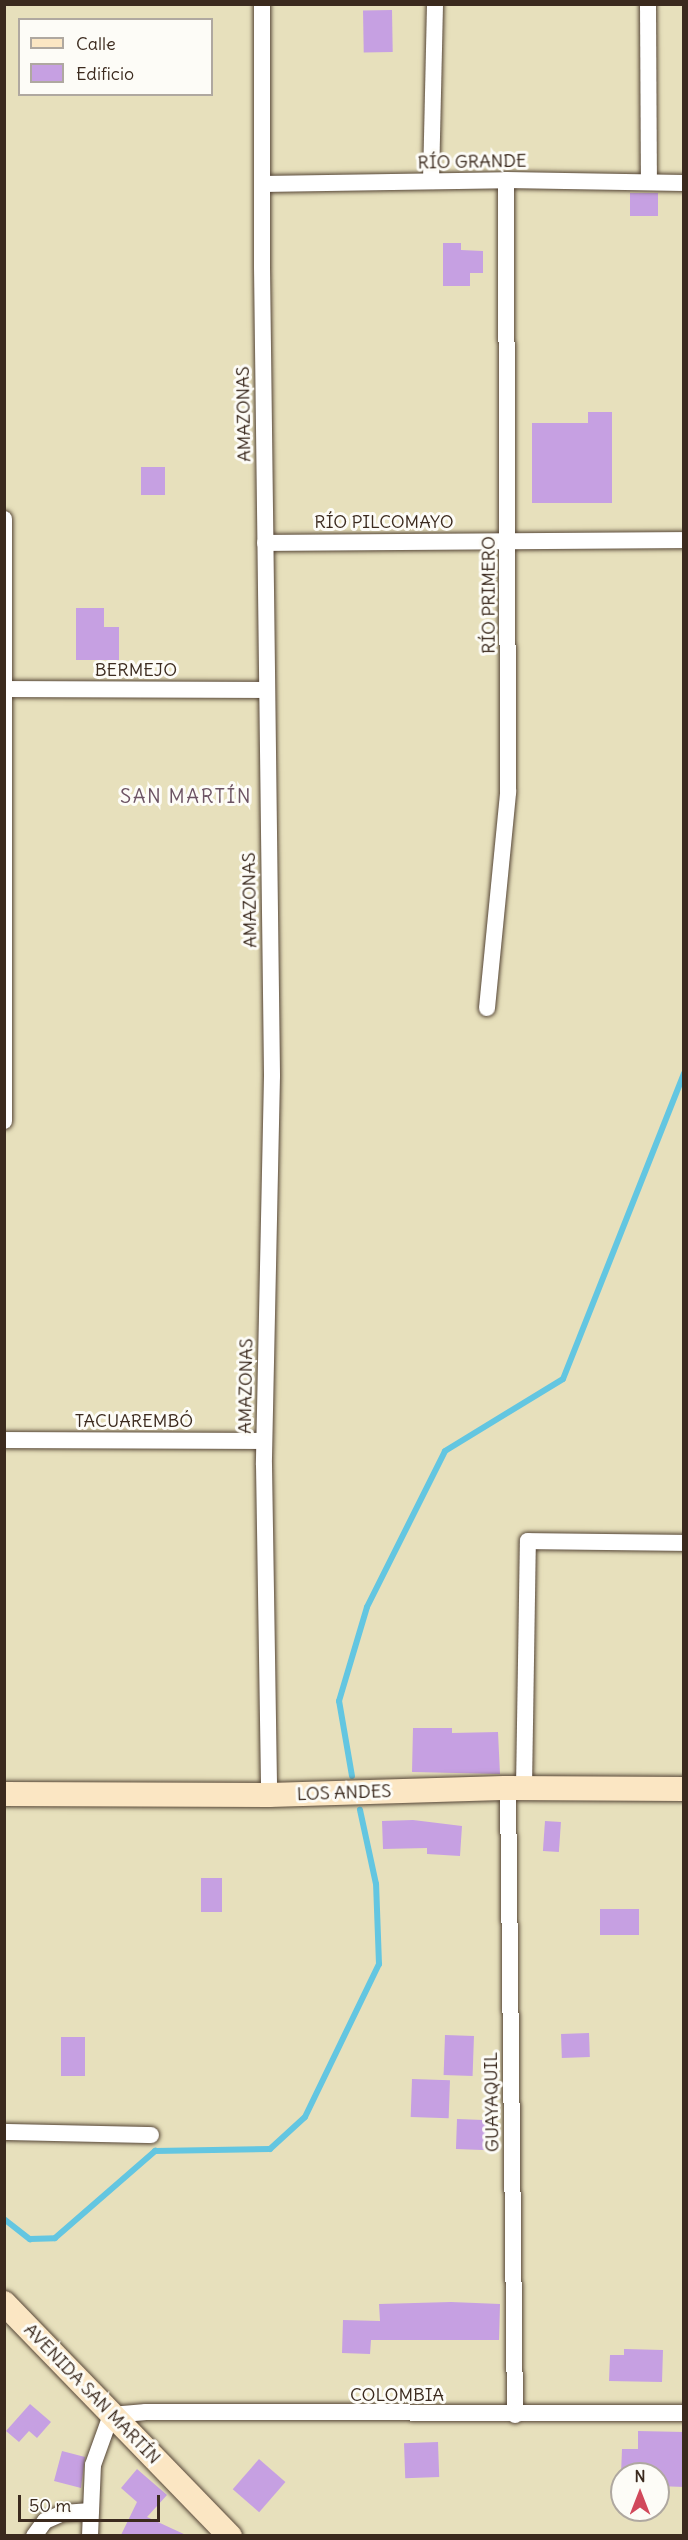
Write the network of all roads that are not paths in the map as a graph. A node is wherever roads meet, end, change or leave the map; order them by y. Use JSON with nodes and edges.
{"nodes":[{"id":1,"x":262,"y":4,"type":"edge"},
{"id":2,"x":435,"y":4,"type":"edge"},
{"id":3,"x":648,"y":4,"type":"edge"},
{"id":4,"x":506,"y":180,"type":"junction"},
{"id":5,"x":430,"y":181,"type":"junction"},
{"id":6,"x":649,"y":182,"type":"junction"},
{"id":7,"x":684,"y":183,"type":"edge"},
{"id":8,"x":262,"y":184,"type":"junction"},
{"id":9,"x":4,"y":519,"type":"edge"},
{"id":10,"x":684,"y":540,"type":"edge"},
{"id":11,"x":509,"y":541,"type":"junction"},
{"id":12,"x":265,"y":543,"type":"junction"},
{"id":13,"x":5,"y":689,"type":"edge"},
{"id":14,"x":267,"y":690,"type":"junction"},
{"id":15,"x":487,"y":1008,"type":"dead end"},
{"id":16,"x":4,"y":1121,"type":"edge"},
{"id":17,"x":4,"y":1440,"type":"edge"},
{"id":18,"x":264,"y":1441,"type":"junction"},
{"id":19,"x":684,"y":1543,"type":"edge"},
{"id":20,"x":516,"y":1788,"type":"junction"},
{"id":21,"x":684,"y":1789,"type":"edge"},
{"id":22,"x":4,"y":1794,"type":"edge"},
{"id":23,"x":269,"y":1795,"type":"junction"},
{"id":24,"x":4,"y":2132,"type":"edge"},
{"id":25,"x":151,"y":2135,"type":"dead end"},
{"id":26,"x":4,"y":2303,"type":"edge"},
{"id":27,"x":684,"y":2414,"type":"edge"},
{"id":28,"x":111,"y":2415,"type":"junction"},
{"id":29,"x":515,"y":2415,"type":"junction"},
{"id":30,"x":91,"y":2511,"type":"junction"},
{"id":31,"x":34,"y":2535,"type":"edge"},
{"id":32,"x":90,"y":2535,"type":"edge"},
{"id":33,"x":230,"y":2535,"type":"edge"}],
"edges":[{"from":1,"to":8,"type":"street","name":"AMAZONAS"},
{"from":2,"to":5,"type":"street"},
{"from":3,"to":6,"type":"street"},
{"from":4,"to":5,"type":"street","name":"RÍO GRANDE"},
{"from":4,"to":6,"type":"street","name":"RÍO GRANDE"},
{"from":4,"to":11,"type":"street","name":"RÍO PRIMERO"},
{"from":5,"to":8,"type":"street","name":"RÍO GRANDE"},
{"from":6,"to":7,"type":"street","name":"RÍO GRANDE"},
{"from":8,"to":12,"type":"street","name":"AMAZONAS"},
{"from":9,"to":13,"type":"street"},
{"from":10,"to":11,"type":"street","name":"RÍO PILCOMAYO"},
{"from":11,"to":12,"type":"street","name":"RÍO PILCOMAYO"},
{"from":11,"to":15,"type":"street","name":"RÍO PRIMERO"},
{"from":12,"to":14,"type":"street","name":"AMAZONAS"},
{"from":13,"to":14,"type":"street","name":"BERMEJO"},
{"from":13,"to":16,"type":"street"},
{"from":14,"to":18,"type":"street","name":"AMAZONAS"},
{"from":17,"to":18,"type":"street","name":"TACUAREMBÓ"},
{"from":18,"to":23,"type":"street","name":"AMAZONAS"},
{"from":19,"to":20,"type":"street","name":"GUAYAQUIL"},
{"from":20,"to":21,"type":"main road","name":"LOS ANDES"},
{"from":20,"to":23,"type":"main road","name":"LOS ANDES"},
{"from":20,"to":29,"type":"street","name":"GUAYAQUIL"},
{"from":22,"to":23,"type":"main road","name":"LOS ANDES"},
{"from":24,"to":25,"type":"street"},
{"from":26,"to":28,"type":"main road","name":"AVENIDA SAN MARTÍN"},
{"from":27,"to":29,"type":"street","name":"COLOMBIA"},
{"from":28,"to":29,"type":"street","name":"COLOMBIA"},
{"from":28,"to":30,"type":"street"},
{"from":28,"to":33,"type":"main road","name":"AVENIDA SAN MARTÍN"},
{"from":30,"to":31,"type":"street"},
{"from":30,"to":32,"type":"street"}]}
